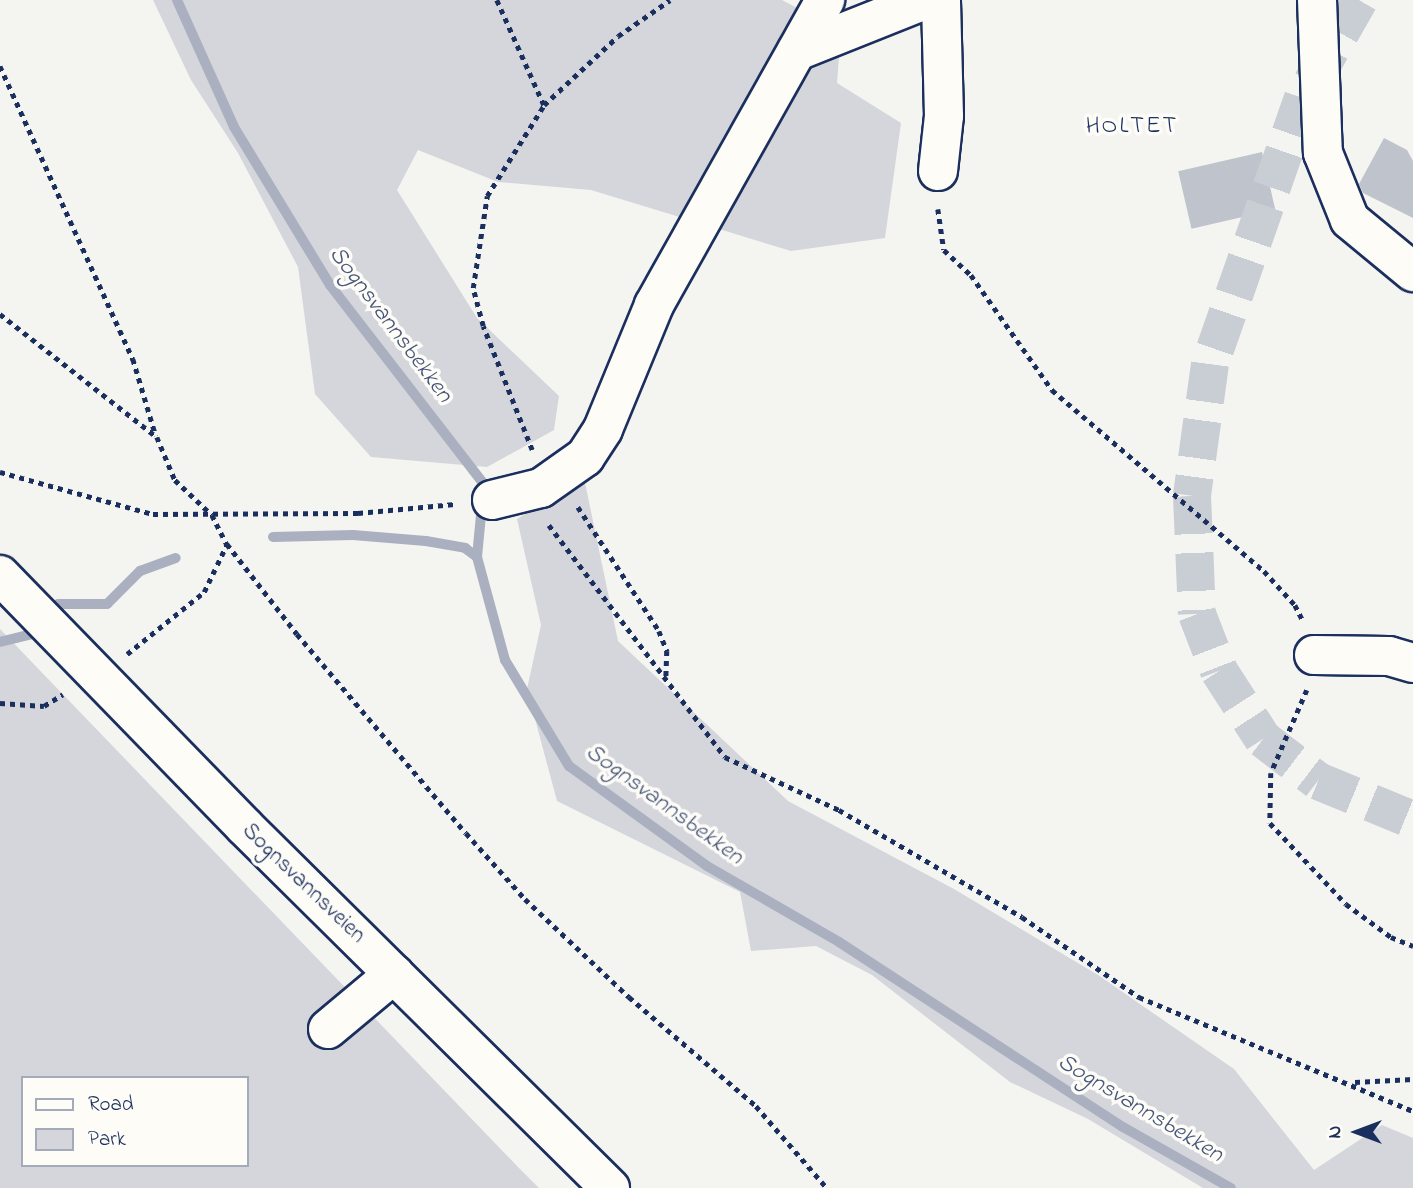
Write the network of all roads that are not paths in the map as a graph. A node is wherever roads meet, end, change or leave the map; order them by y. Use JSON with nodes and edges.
{"nodes":[{"id":1,"x":825,"y":0,"type":"edge"},
{"id":2,"x":925,"y":0,"type":"edge"},
{"id":3,"x":941,"y":0,"type":"edge"},
{"id":4,"x":1317,"y":0,"type":"edge"},
{"id":5,"x":797,"y":51,"type":"junction"},
{"id":6,"x":938,"y":172,"type":"road end"},
{"id":7,"x":1413,"y":272,"type":"edge"},
{"id":8,"x":476,"y":502,"type":"road end"},
{"id":9,"x":0,"y":575,"type":"edge"},
{"id":10,"x":1314,"y":655,"type":"road end"},
{"id":11,"x":1413,"y":663,"type":"edge"},
{"id":12,"x":394,"y":974,"type":"junction"},
{"id":13,"x":328,"y":1029,"type":"dead end"},
{"id":14,"x":610,"y":1188,"type":"edge"}],
"edges":[{"from":1,"to":5,"type":"lane"},
{"from":2,"to":5,"type":"lane"},
{"from":3,"to":6,"type":"lane"},
{"from":4,"to":7,"type":"lane"},
{"from":5,"to":8,"type":"lane"},
{"from":9,"to":12,"type":"lane","name":"Sognsvannsveien"},
{"from":10,"to":11,"type":"lane"},
{"from":12,"to":13,"type":"lane"},
{"from":12,"to":14,"type":"lane","name":"Sognsvannsveien"}]}
